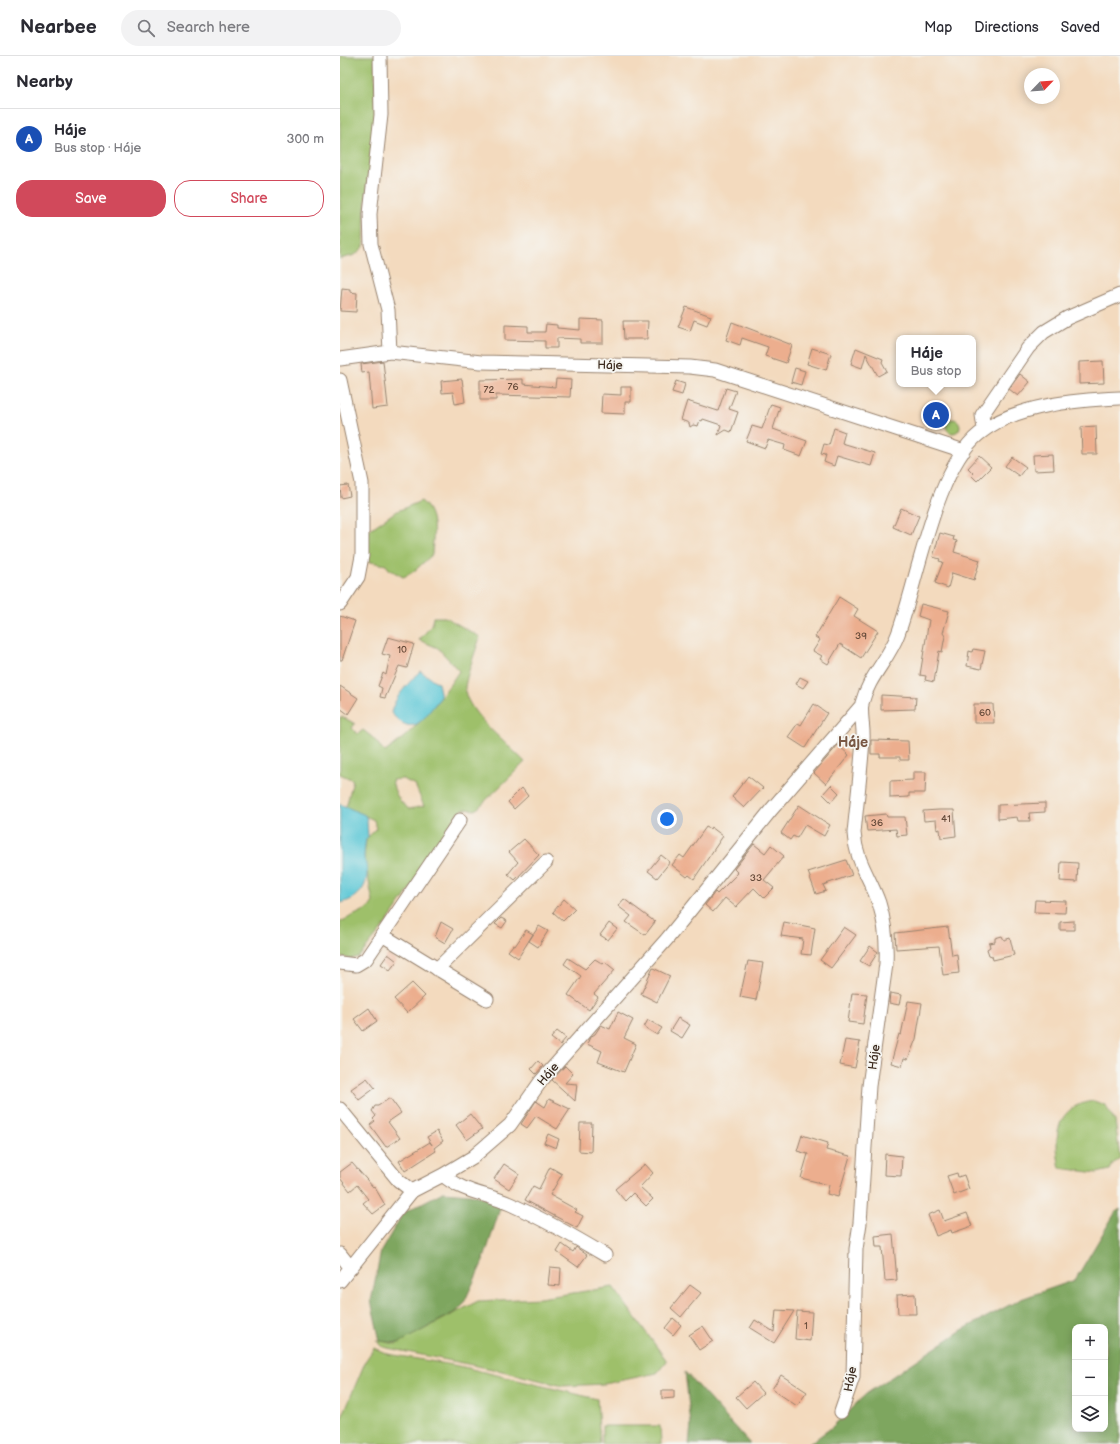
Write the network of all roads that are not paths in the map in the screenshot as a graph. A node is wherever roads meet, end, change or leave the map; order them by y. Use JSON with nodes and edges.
{"nodes":[{"id":1,"x":380,"y":56,"type":"edge"},
{"id":2,"x":1120,"y":295,"type":"edge"},
{"id":3,"x":390,"y":352,"type":"junction"},
{"id":4,"x":340,"y":359,"type":"edge"},
{"id":5,"x":340,"y":380,"type":"edge"},
{"id":6,"x":1120,"y":398,"type":"edge"},
{"id":7,"x":984,"y":429,"type":"junction"},
{"id":8,"x":964,"y":451,"type":"junction"},
{"id":9,"x":340,"y":604,"type":"edge"},
{"id":10,"x":862,"y":705,"type":"junction"},
{"id":11,"x":460,"y":820,"type":"dead end"},
{"id":12,"x":546,"y":862,"type":"dead end"},
{"id":13,"x":382,"y":935,"type":"junction"},
{"id":14,"x":340,"y":963,"type":"edge"},
{"id":15,"x":437,"y":968,"type":"junction"},
{"id":16,"x":487,"y":999,"type":"dead end"},
{"id":17,"x":340,"y":1109,"type":"edge"},
{"id":18,"x":443,"y":1175,"type":"junction"},
{"id":19,"x":412,"y":1191,"type":"junction"},
{"id":20,"x":340,"y":1254,"type":"edge"},
{"id":21,"x":605,"y":1255,"type":"dead end"},
{"id":22,"x":351,"y":1268,"type":"junction"},
{"id":23,"x":340,"y":1281,"type":"edge"},
{"id":24,"x":841,"y":1412,"type":"dead end"}],
"edges":[{"from":1,"to":3,"type":"street"},
{"from":2,"to":7,"type":"street"},
{"from":3,"to":4,"type":"street","name":"Háje"},
{"from":3,"to":8,"type":"street","name":"Háje"},
{"from":5,"to":9,"type":"street"},
{"from":6,"to":7,"type":"street","name":"Háje"},
{"from":7,"to":8,"type":"street","name":"Háje"},
{"from":8,"to":10,"type":"street","name":"Háje"},
{"from":10,"to":18,"type":"street","name":"Háje"},
{"from":10,"to":24,"type":"street","name":"Háje"},
{"from":11,"to":13,"type":"street"},
{"from":12,"to":15,"type":"street"},
{"from":13,"to":14,"type":"street"},
{"from":13,"to":15,"type":"street"},
{"from":15,"to":16,"type":"street"},
{"from":17,"to":19,"type":"street"},
{"from":18,"to":19,"type":"street","name":"Háje"},
{"from":18,"to":21,"type":"street"},
{"from":19,"to":22,"type":"street"},
{"from":20,"to":22,"type":"street"},
{"from":22,"to":23,"type":"street"}]}
